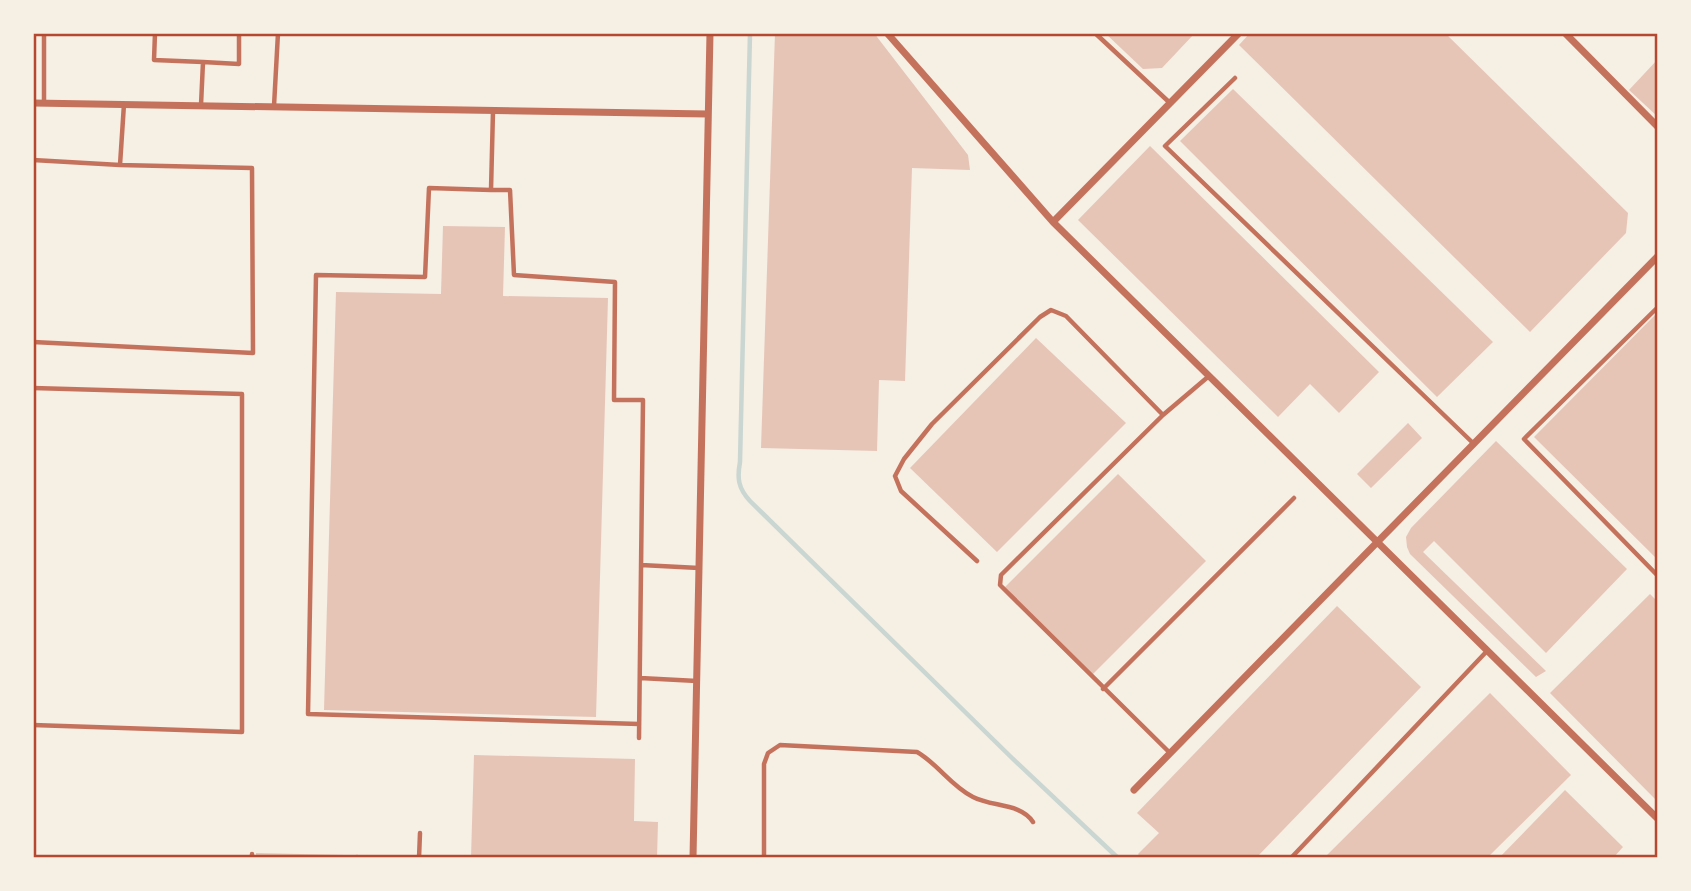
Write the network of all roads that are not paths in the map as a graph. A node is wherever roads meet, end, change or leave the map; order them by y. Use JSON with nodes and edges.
{"nodes":[{"id":1,"x":44,"y":33,"type":"edge"},
{"id":2,"x":155,"y":33,"type":"edge"},
{"id":3,"x":239,"y":33,"type":"edge"},
{"id":4,"x":278,"y":33,"type":"edge"},
{"id":5,"x":710,"y":33,"type":"edge"},
{"id":6,"x":887,"y":33,"type":"edge"},
{"id":7,"x":1095,"y":33,"type":"edge"},
{"id":8,"x":1239,"y":33,"type":"edge"},
{"id":9,"x":1565,"y":33,"type":"edge"},
{"id":10,"x":202,"y":62,"type":"junction"},
{"id":11,"x":1235,"y":78,"type":"dead end"},
{"id":12,"x":33,"y":103,"type":"edge"},
{"id":13,"x":44,"y":103,"type":"junction"},
{"id":14,"x":1170,"y":103,"type":"junction"},
{"id":15,"x":124,"y":104,"type":"junction"},
{"id":16,"x":201,"y":105,"type":"junction"},
{"id":17,"x":274,"y":106,"type":"junction"},
{"id":18,"x":493,"y":110,"type":"junction"},
{"id":19,"x":708,"y":114,"type":"junction"},
{"id":20,"x":1658,"y":127,"type":"edge"},
{"id":21,"x":33,"y":160,"type":"edge"},
{"id":22,"x":120,"y":165,"type":"junction"},
{"id":23,"x":491,"y":190,"type":"junction"},
{"id":24,"x":1053,"y":222,"type":"junction"},
{"id":25,"x":1658,"y":256,"type":"edge"},
{"id":26,"x":1658,"y":307,"type":"edge"},
{"id":27,"x":33,"y":342,"type":"edge"},
{"id":28,"x":1209,"y":376,"type":"junction"},
{"id":29,"x":33,"y":388,"type":"edge"},
{"id":30,"x":1163,"y":415,"type":"junction"},
{"id":31,"x":1474,"y":444,"type":"junction"},
{"id":32,"x":1294,"y":498,"type":"dead end"},
{"id":33,"x":1377,"y":543,"type":"junction"},
{"id":34,"x":977,"y":561,"type":"dead end"},
{"id":35,"x":641,"y":565,"type":"junction"},
{"id":36,"x":699,"y":568,"type":"junction"},
{"id":37,"x":1658,"y":576,"type":"edge"},
{"id":38,"x":1487,"y":651,"type":"junction"},
{"id":39,"x":640,"y":678,"type":"junction"},
{"id":40,"x":697,"y":681,"type":"junction"},
{"id":41,"x":1103,"y":689,"type":"junction"},
{"id":42,"x":639,"y":724,"type":"junction"},
{"id":43,"x":33,"y":725,"type":"edge"},
{"id":44,"x":639,"y":738,"type":"dead end"},
{"id":45,"x":1170,"y":753,"type":"junction"},
{"id":46,"x":1134,"y":790,"type":"dead end"},
{"id":47,"x":1658,"y":819,"type":"edge"},
{"id":48,"x":1033,"y":822,"type":"dead end"},
{"id":49,"x":420,"y":833,"type":"dead end"},
{"id":50,"x":419,"y":858,"type":"edge"},
{"id":51,"x":693,"y":858,"type":"edge"},
{"id":52,"x":764,"y":858,"type":"edge"},
{"id":53,"x":1291,"y":858,"type":"edge"}],
"edges":[{"from":1,"to":13,"type":"lane"},
{"from":2,"to":10,"type":"lane"},
{"from":3,"to":10,"type":"lane"},
{"from":4,"to":17,"type":"lane"},
{"from":5,"to":19,"type":"street"},
{"from":6,"to":24,"type":"street"},
{"from":7,"to":14,"type":"lane"},
{"from":8,"to":14,"type":"street"},
{"from":9,"to":20,"type":"street"},
{"from":10,"to":16,"type":"lane"},
{"from":11,"to":31,"type":"lane"},
{"from":12,"to":13,"type":"street"},
{"from":13,"to":15,"type":"street"},
{"from":14,"to":24,"type":"street"},
{"from":15,"to":16,"type":"street"},
{"from":15,"to":22,"type":"lane"},
{"from":16,"to":17,"type":"street"},
{"from":17,"to":18,"type":"street"},
{"from":18,"to":19,"type":"street"},
{"from":18,"to":23,"type":"lane"},
{"from":19,"to":36,"type":"street"},
{"from":21,"to":22,"type":"lane"},
{"from":22,"to":27,"type":"lane"},
{"from":23,"to":35,"type":"lane"},
{"from":23,"to":42,"type":"lane"},
{"from":24,"to":28,"type":"street"},
{"from":25,"to":31,"type":"street"},
{"from":26,"to":37,"type":"lane"},
{"from":28,"to":30,"type":"lane"},
{"from":28,"to":33,"type":"street"},
{"from":29,"to":43,"type":"lane"},
{"from":30,"to":34,"type":"lane"},
{"from":30,"to":41,"type":"lane"},
{"from":31,"to":33,"type":"street"},
{"from":32,"to":41,"type":"lane"},
{"from":33,"to":38,"type":"street"},
{"from":33,"to":45,"type":"street"},
{"from":35,"to":36,"type":"lane"},
{"from":35,"to":39,"type":"lane"},
{"from":36,"to":40,"type":"street"},
{"from":38,"to":47,"type":"street"},
{"from":38,"to":53,"type":"lane"},
{"from":39,"to":40,"type":"lane"},
{"from":39,"to":42,"type":"lane"},
{"from":40,"to":51,"type":"street"},
{"from":41,"to":45,"type":"lane"},
{"from":42,"to":44,"type":"lane"},
{"from":45,"to":46,"type":"street"},
{"from":48,"to":52,"type":"lane"},
{"from":49,"to":50,"type":"lane"}]}
